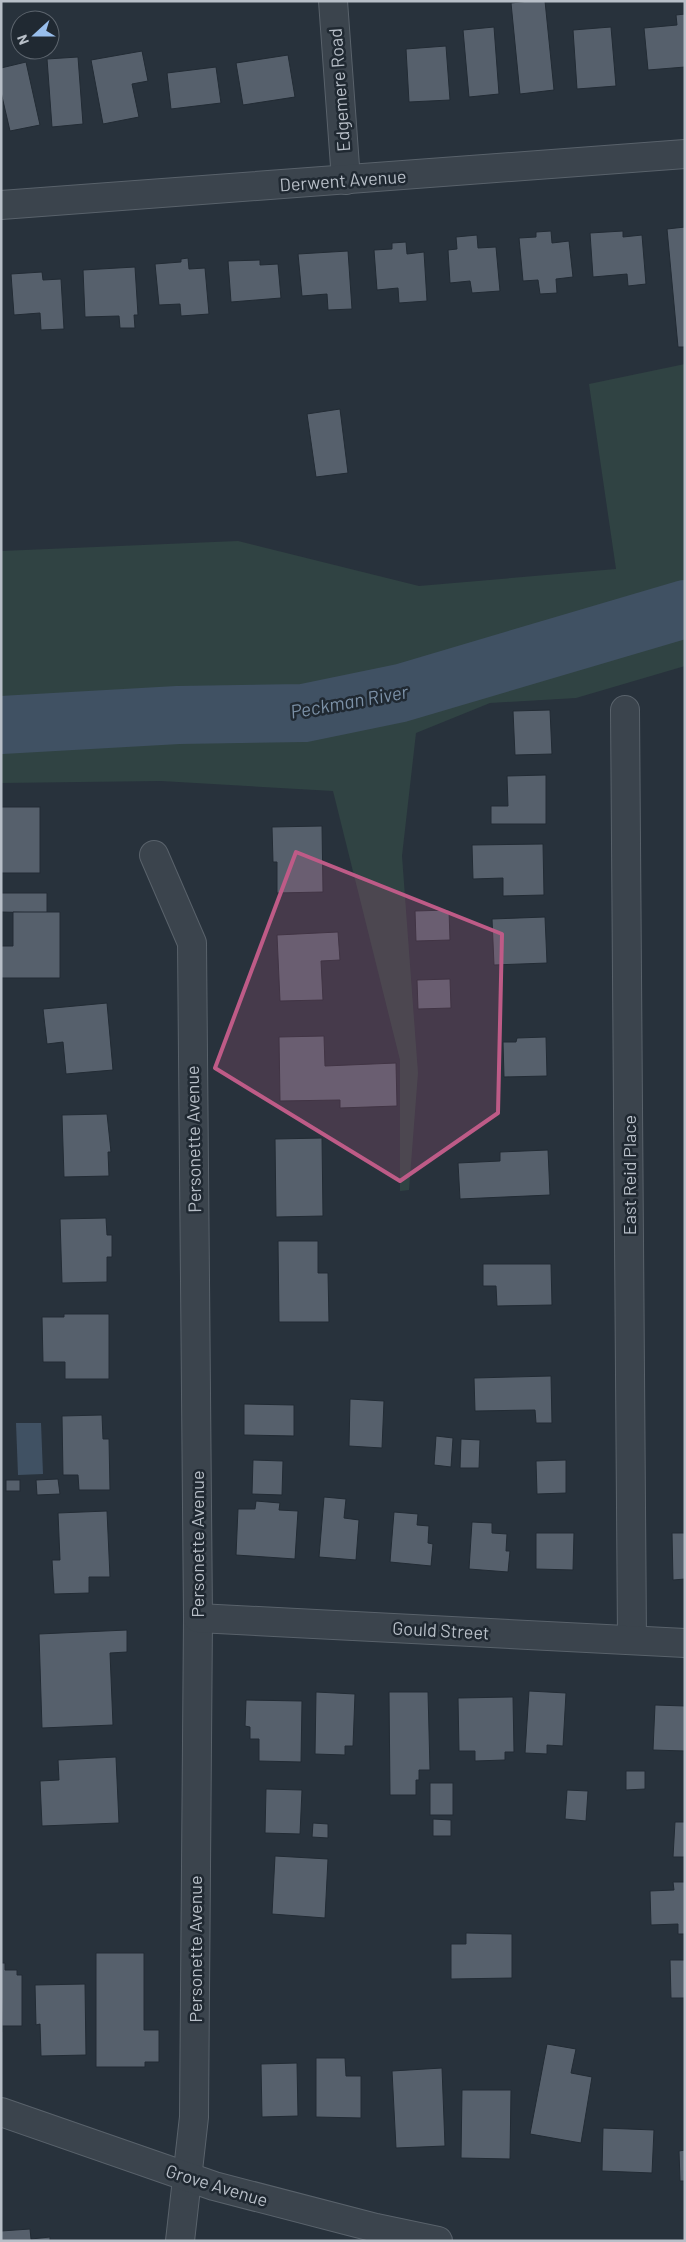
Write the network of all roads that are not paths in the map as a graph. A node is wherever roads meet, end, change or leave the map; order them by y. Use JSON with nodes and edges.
{"nodes":[{"id":1,"x":333,"y":1,"type":"edge"},
{"id":2,"x":685,"y":154,"type":"edge"},
{"id":3,"x":346,"y":180,"type":"junction"},
{"id":4,"x":1,"y":205,"type":"edge"},
{"id":5,"x":625,"y":710,"type":"dead end"},
{"id":6,"x":154,"y":855,"type":"dead end"},
{"id":7,"x":198,"y":1618,"type":"junction"},
{"id":8,"x":632,"y":1639,"type":"junction"},
{"id":9,"x":685,"y":1642,"type":"edge"},
{"id":10,"x":1,"y":2112,"type":"edge"},
{"id":11,"x":187,"y":2177,"type":"junction"},
{"id":12,"x":180,"y":2241,"type":"edge"},
{"id":13,"x":438,"y":2241,"type":"edge"}],
"edges":[{"from":1,"to":3,"type":"street","name":"Edgemere Road"},
{"from":2,"to":3,"type":"street","name":"Derwent Avenue"},
{"from":3,"to":4,"type":"street","name":"Derwent Avenue"},
{"from":5,"to":8,"type":"street","name":"East Reid Place"},
{"from":6,"to":7,"type":"street","name":"Personette Avenue"},
{"from":7,"to":8,"type":"street","name":"Gould Street"},
{"from":7,"to":11,"type":"street","name":"Personette Avenue"},
{"from":8,"to":9,"type":"street","name":"Gould Street"},
{"from":10,"to":11,"type":"street","name":"Grove Avenue"},
{"from":11,"to":12,"type":"street","name":"Personette Avenue"},
{"from":11,"to":13,"type":"street","name":"Grove Avenue"}]}
